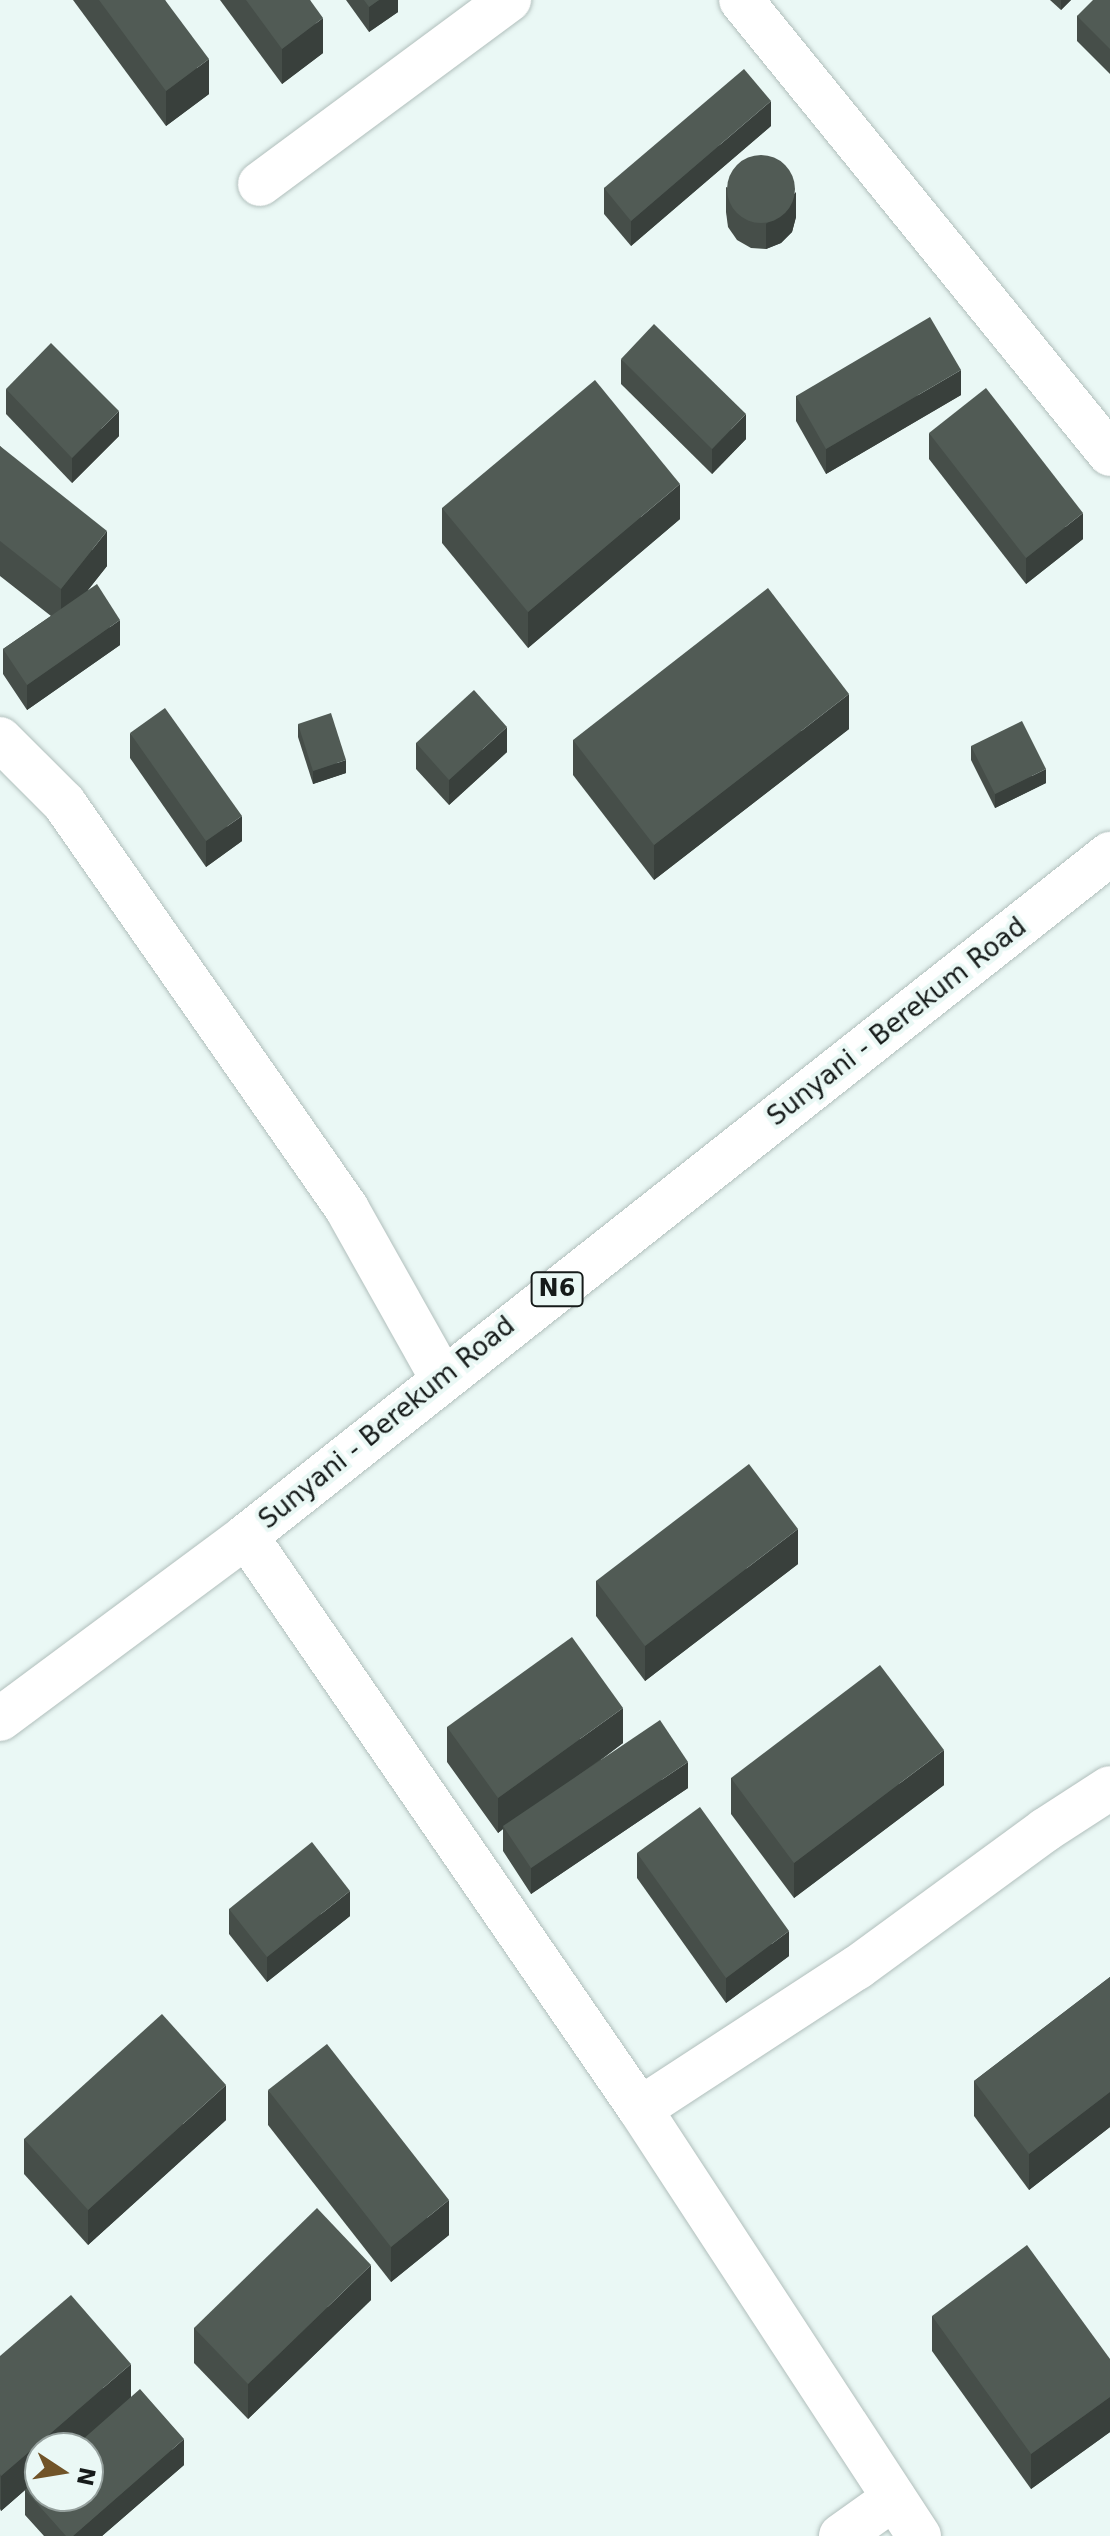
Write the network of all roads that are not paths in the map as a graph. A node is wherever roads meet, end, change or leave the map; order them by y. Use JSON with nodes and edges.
{"nodes":[{"id":1,"x":509,"y":0,"type":"edge"},
{"id":2,"x":741,"y":0,"type":"edge"},
{"id":3,"x":260,"y":184,"type":"dead end"},
{"id":4,"x":1110,"y":454,"type":"edge"},
{"id":5,"x":0,"y":739,"type":"edge"},
{"id":6,"x":1110,"y":854,"type":"edge"},
{"id":7,"x":442,"y":1378,"type":"junction"},
{"id":8,"x":246,"y":1536,"type":"junction"},
{"id":9,"x":0,"y":1719,"type":"edge"},
{"id":10,"x":1110,"y":1788,"type":"edge"},
{"id":11,"x":640,"y":2109,"type":"junction"},
{"id":12,"x":894,"y":2498,"type":"junction"},
{"id":13,"x":841,"y":2536,"type":"edge"},
{"id":14,"x":919,"y":2536,"type":"edge"}],
"edges":[{"from":1,"to":3,"type":"street"},
{"from":2,"to":4,"type":"street"},
{"from":5,"to":7,"type":"street"},
{"from":6,"to":7,"type":"street","name":"Sunyani - Berekum Road","number":"N6"},
{"from":7,"to":8,"type":"street","name":"Sunyani - Berekum Road","number":"N6"},
{"from":8,"to":9,"type":"street","name":"Sunyani - Berekum Road","number":"N6"},
{"from":8,"to":11,"type":"street"},
{"from":10,"to":11,"type":"street"},
{"from":11,"to":12,"type":"street"},
{"from":12,"to":13,"type":"street"},
{"from":12,"to":14,"type":"street"}]}
